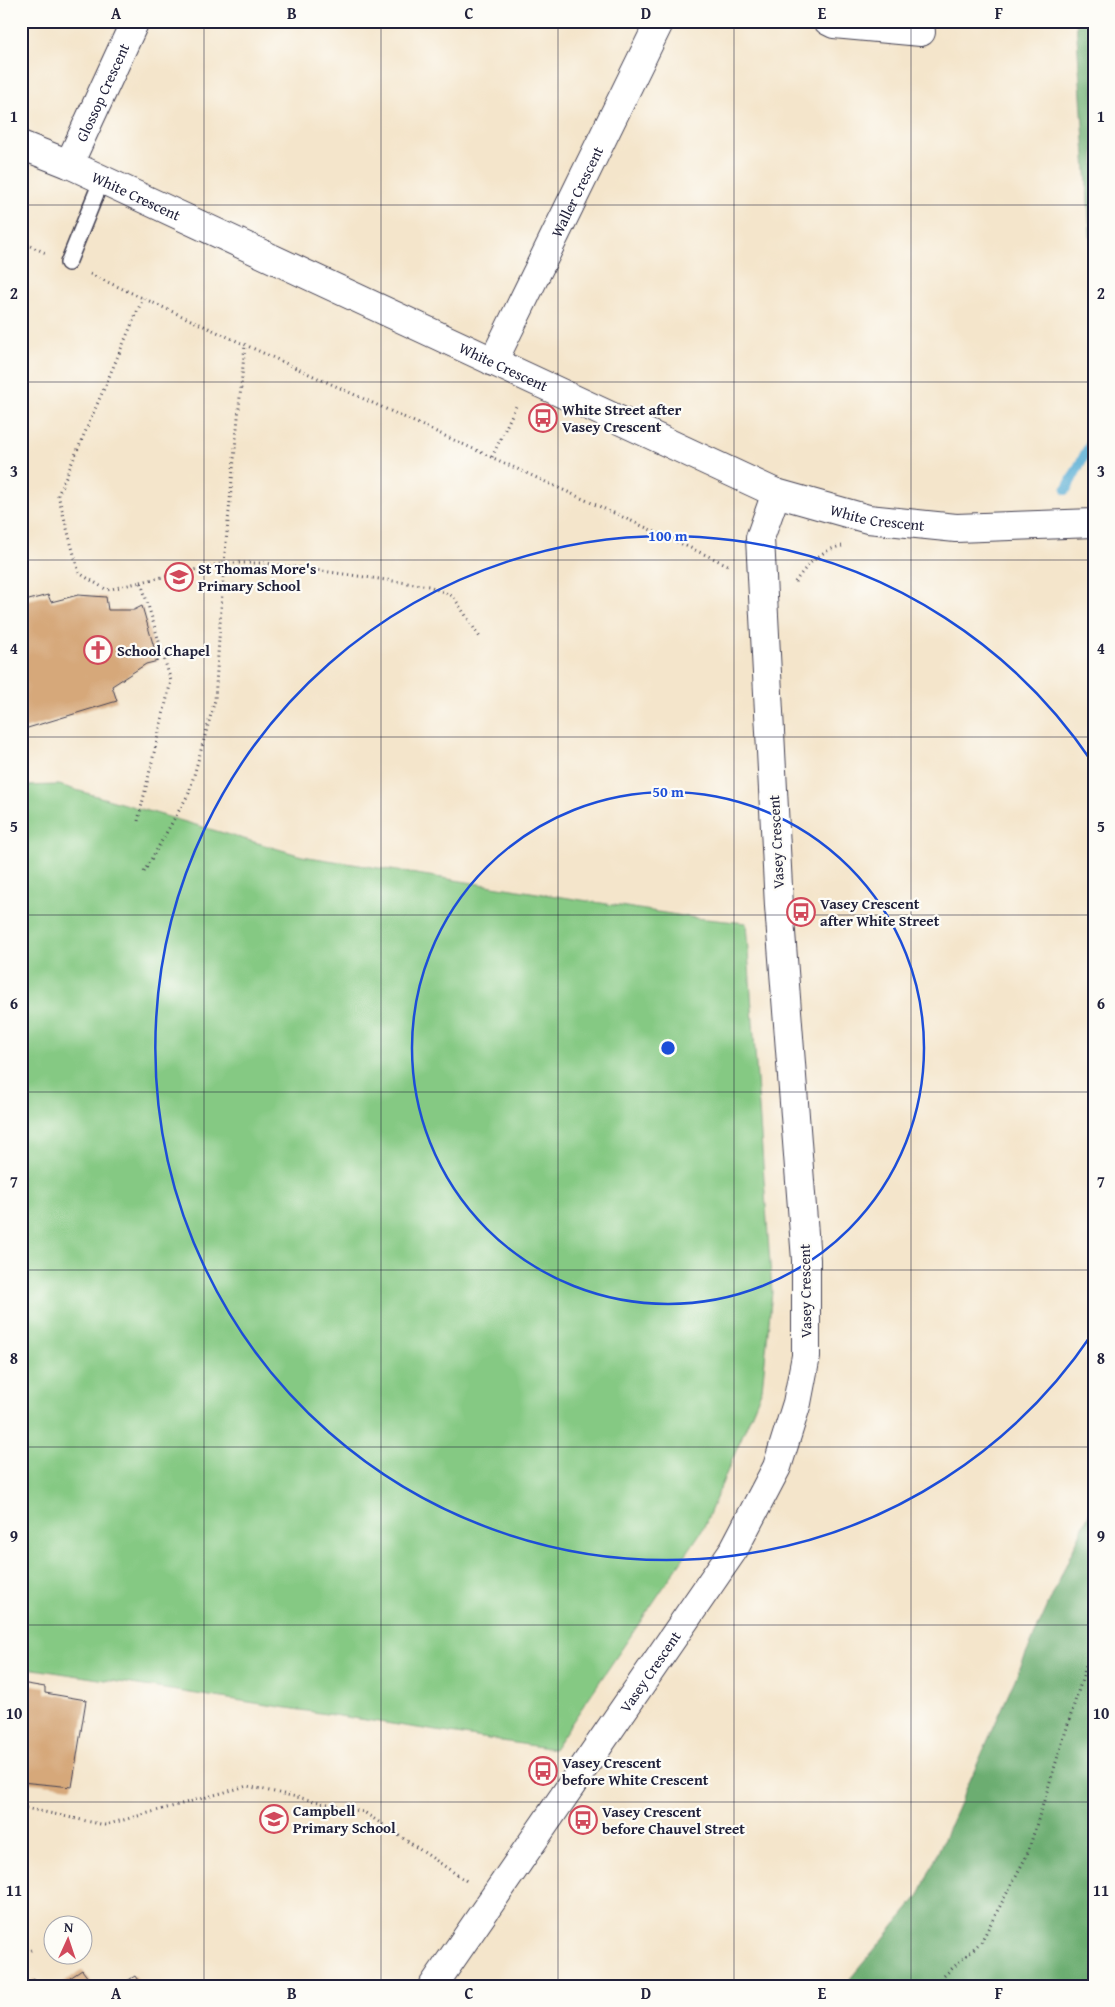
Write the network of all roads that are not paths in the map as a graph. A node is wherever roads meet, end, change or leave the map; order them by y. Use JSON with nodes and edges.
{"nodes":[{"id":1,"x":135,"y":21,"type":"edge"},
{"id":2,"x":660,"y":21,"type":"edge"},
{"id":3,"x":828,"y":21,"type":"edge"},
{"id":4,"x":921,"y":32,"type":"dead end"},
{"id":5,"x":21,"y":145,"type":"edge"},
{"id":6,"x":69,"y":164,"type":"junction"},
{"id":7,"x":102,"y":179,"type":"junction"},
{"id":8,"x":68,"y":263,"type":"road end"},
{"id":9,"x":493,"y":362,"type":"junction"},
{"id":10,"x":776,"y":493,"type":"junction"},
{"id":11,"x":1094,"y":523,"type":"edge"},
{"id":12,"x":434,"y":1986,"type":"edge"}],
"edges":[{"from":1,"to":6,"type":"street","name":"Glossop Crescent"},
{"from":2,"to":9,"type":"street","name":"Waller Crescent"},
{"from":3,"to":4,"type":"street"},
{"from":5,"to":6,"type":"street","name":"White Crescent"},
{"from":6,"to":7,"type":"street","name":"White Crescent"},
{"from":7,"to":8,"type":"lane"},
{"from":7,"to":9,"type":"street","name":"White Crescent"},
{"from":9,"to":10,"type":"street","name":"White Crescent"},
{"from":10,"to":11,"type":"street","name":"White Crescent"},
{"from":10,"to":12,"type":"street","name":"Vasey Crescent"}]}
